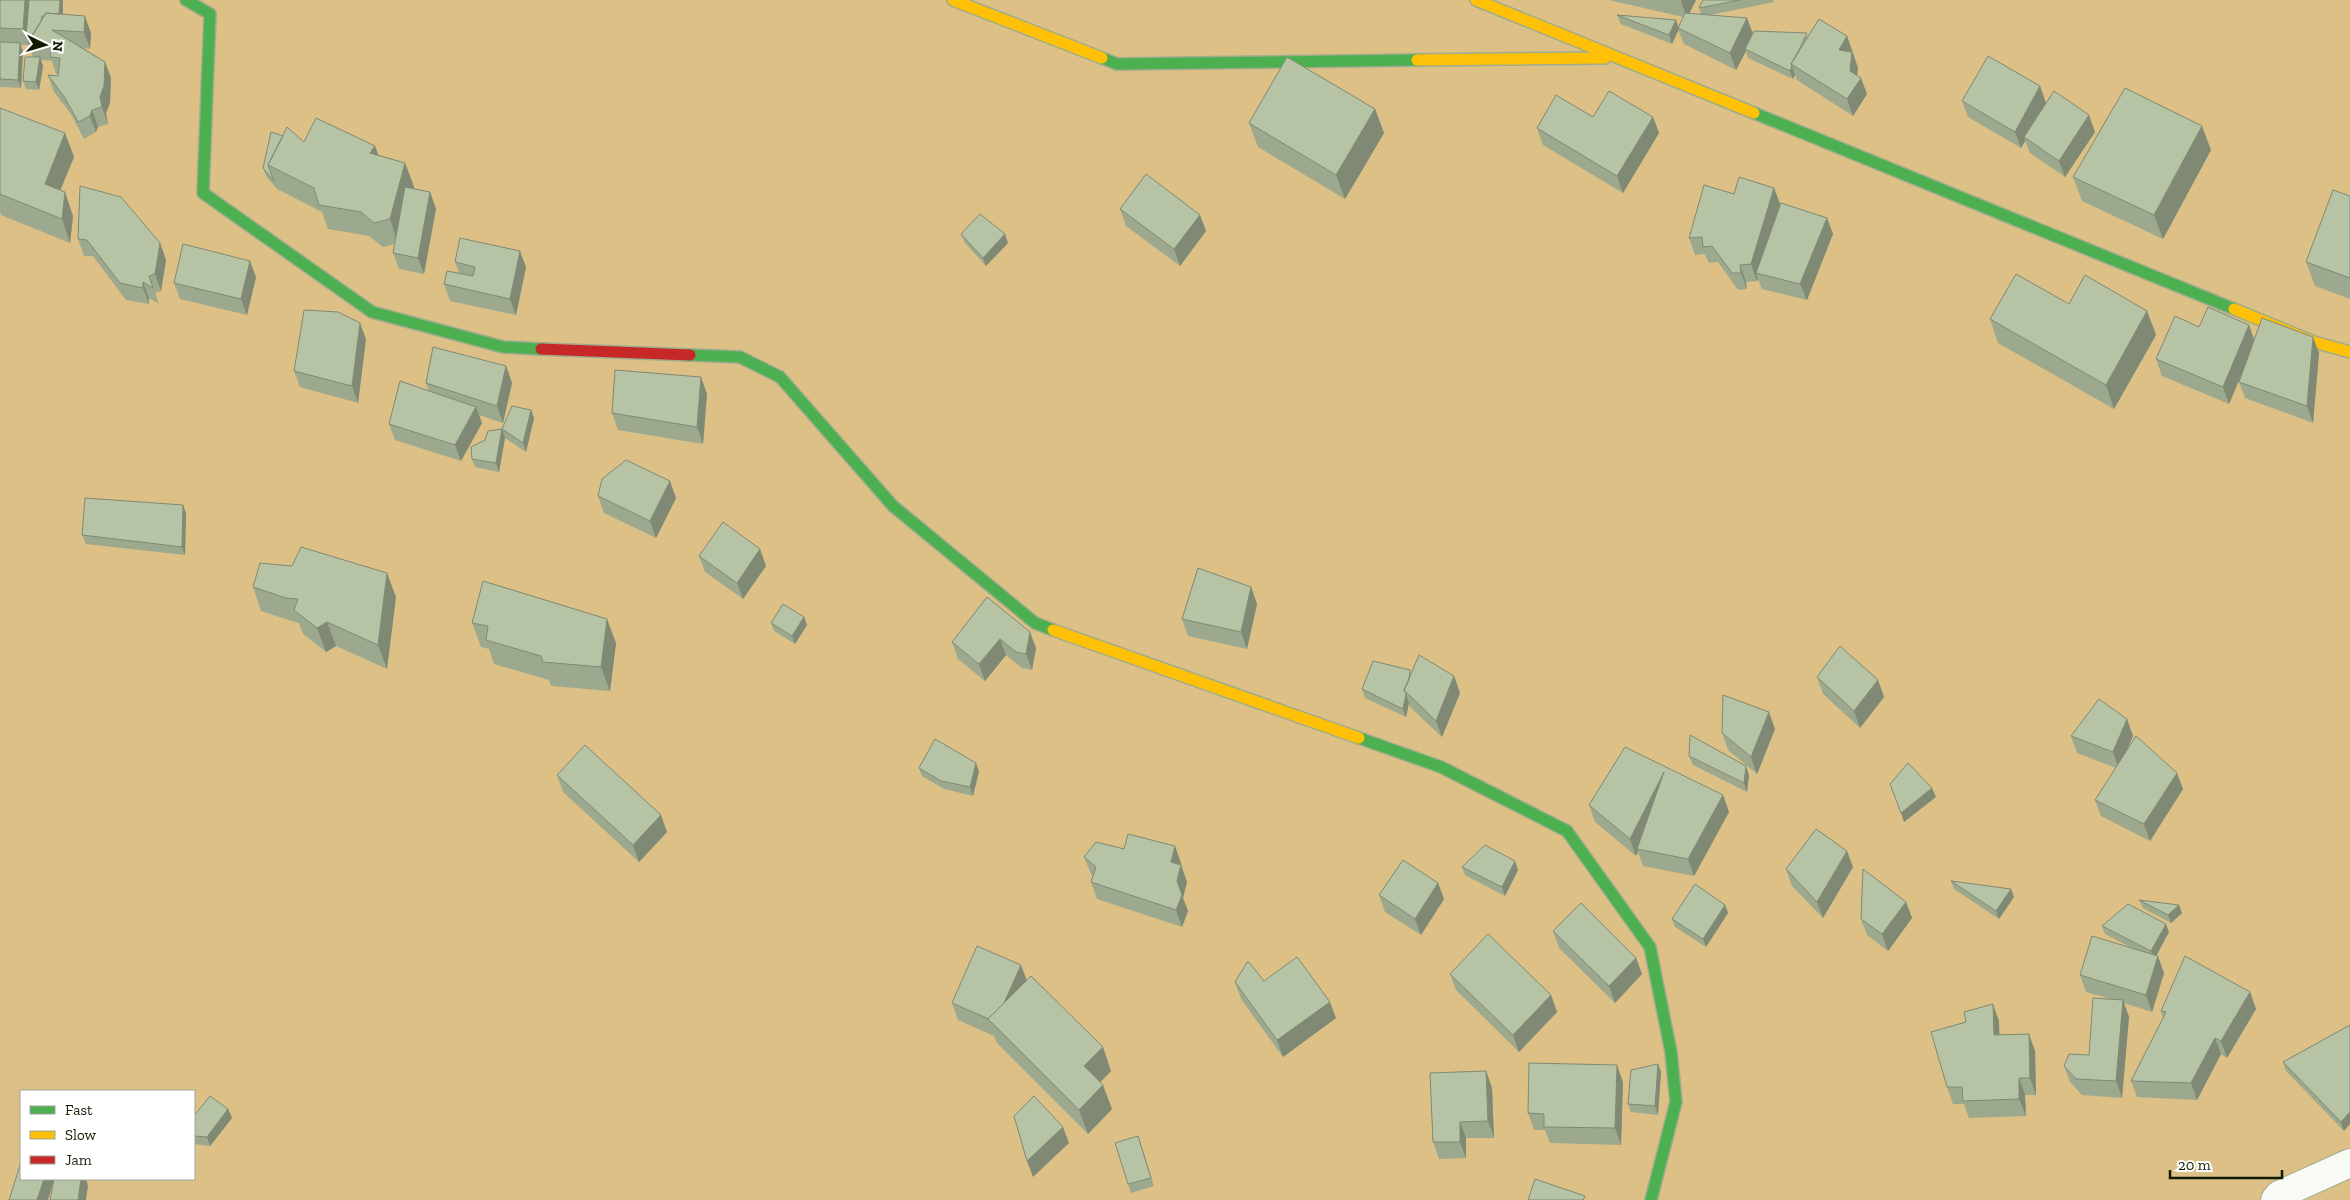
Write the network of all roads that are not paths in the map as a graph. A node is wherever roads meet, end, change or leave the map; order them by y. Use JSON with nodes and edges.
{"nodes":[{"id":1,"x":186,"y":0,"type":"edge"},
{"id":2,"x":953,"y":0,"type":"edge"},
{"id":3,"x":1476,"y":0,"type":"edge"},
{"id":4,"x":1617,"y":57,"type":"junction"},
{"id":5,"x":2350,"y":352,"type":"edge"},
{"id":6,"x":2350,"y":1163,"type":"edge"},
{"id":7,"x":1651,"y":1200,"type":"edge"},
{"id":8,"x":2275,"y":1200,"type":"edge"}],
"edges":[{"from":1,"to":7,"type":"street"},
{"from":2,"to":4,"type":"street"},
{"from":3,"to":4,"type":"street"},
{"from":4,"to":5,"type":"street"},
{"from":6,"to":8,"type":"street"}]}
